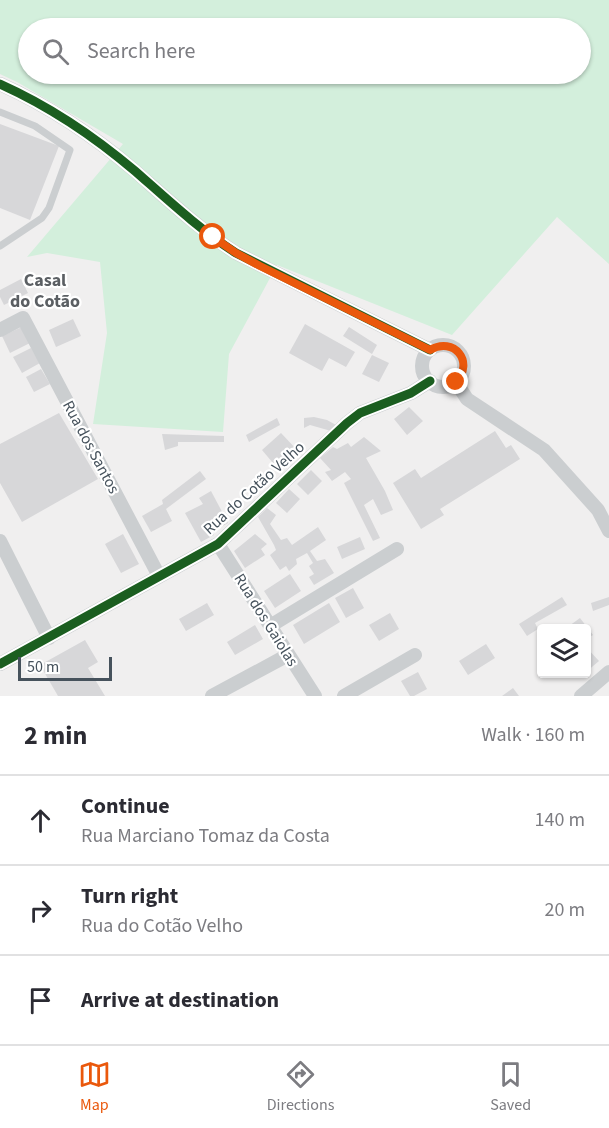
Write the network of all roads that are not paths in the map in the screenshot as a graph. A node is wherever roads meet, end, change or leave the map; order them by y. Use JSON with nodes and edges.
{"nodes":[{"id":1,"x":0,"y":84,"type":"edge"},
{"id":2,"x":0,"y":111,"type":"edge"},
{"id":3,"x":0,"y":233,"type":"edge"},
{"id":4,"x":8,"y":241,"type":"junction"},
{"id":5,"x":0,"y":246,"type":"edge"},
{"id":6,"x":0,"y":330,"type":"edge"},
{"id":7,"x":430,"y":350,"type":"junction"},
{"id":8,"x":429,"y":381,"type":"junction"},
{"id":9,"x":456,"y":382,"type":"junction"},
{"id":10,"x":609,"y":530,"type":"edge"},
{"id":11,"x":0,"y":541,"type":"edge"},
{"id":12,"x":218,"y":544,"type":"junction"},
{"id":13,"x":396,"y":549,"type":"dead end"},
{"id":14,"x":159,"y":576,"type":"junction"},
{"id":15,"x":270,"y":626,"type":"junction"},
{"id":16,"x":49,"y":638,"type":"junction"},
{"id":17,"x":288,"y":655,"type":"junction"},
{"id":18,"x":415,"y":655,"type":"dead end"},
{"id":19,"x":0,"y":664,"type":"edge"},
{"id":20,"x":609,"y":672,"type":"edge"},
{"id":21,"x":212,"y":696,"type":"edge"},
{"id":22,"x":315,"y":696,"type":"edge"},
{"id":23,"x":344,"y":696,"type":"edge"},
{"id":24,"x":581,"y":696,"type":"edge"}],
"edges":[{"from":1,"to":7,"type":"street"},
{"from":2,"to":4,"type":"lane"},
{"from":3,"to":4,"type":"lane"},
{"from":4,"to":5,"type":"lane"},
{"from":6,"to":14,"type":"street","name":"Rua dos Santos"},
{"from":7,"to":8,"type":"street"},
{"from":7,"to":9,"type":"street"},
{"from":8,"to":9,"type":"street"},
{"from":8,"to":12,"type":"street","name":"Rua do Cotão Velho"},
{"from":9,"to":10,"type":"street"},
{"from":11,"to":16,"type":"street"},
{"from":12,"to":14,"type":"street","name":"Rua do Cotão Velho"},
{"from":12,"to":15,"type":"street","name":"Rua dos Gaiolas"},
{"from":13,"to":15,"type":"street"},
{"from":14,"to":16,"type":"street","name":"Rua do Cotão Velho"},
{"from":15,"to":17,"type":"street","name":"Rua dos Gaiolas"},
{"from":16,"to":19,"type":"street","name":"Rua do Cotão Velho"},
{"from":17,"to":21,"type":"street"},
{"from":17,"to":22,"type":"street","name":"Rua dos Gaiolas"},
{"from":18,"to":23,"type":"street"},
{"from":20,"to":24,"type":"street"}]}
